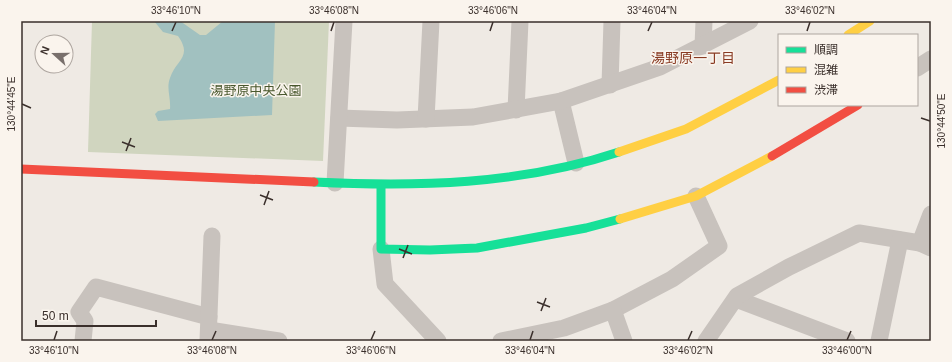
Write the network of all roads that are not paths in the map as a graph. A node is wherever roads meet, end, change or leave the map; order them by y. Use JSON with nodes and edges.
{"nodes":[{"id":1,"x":344,"y":21,"type":"edge"},
{"id":2,"x":431,"y":21,"type":"edge"},
{"id":3,"x":520,"y":21,"type":"edge"},
{"id":4,"x":612,"y":21,"type":"edge"},
{"id":5,"x":704,"y":21,"type":"edge"},
{"id":6,"x":750,"y":21,"type":"edge"},
{"id":7,"x":703,"y":46,"type":"junction"},
{"id":8,"x":931,"y":59,"type":"edge"},
{"id":9,"x":918,"y":67,"type":"edge"},
{"id":10,"x":778,"y":81,"type":"edge"},
{"id":11,"x":610,"y":85,"type":"junction"},
{"id":12,"x":562,"y":101,"type":"junction"},
{"id":13,"x":856,"y":106,"type":"edge"},
{"id":14,"x":516,"y":110,"type":"junction"},
{"id":15,"x":338,"y":118,"type":"junction"},
{"id":16,"x":426,"y":119,"type":"junction"},
{"id":17,"x":576,"y":164,"type":"junction"},
{"id":18,"x":21,"y":169,"type":"edge"},
{"id":19,"x":335,"y":183,"type":"junction"},
{"id":20,"x":380,"y":185,"type":"junction"},
{"id":21,"x":696,"y":196,"type":"junction"},
{"id":22,"x":931,"y":214,"type":"edge"},
{"id":23,"x":212,"y":236,"type":"dead end"},
{"id":24,"x":900,"y":240,"type":"junction"},
{"id":25,"x":925,"y":245,"type":"edge"},
{"id":26,"x":381,"y":249,"type":"junction"},
{"id":27,"x":736,"y":299,"type":"junction"},
{"id":28,"x":613,"y":310,"type":"junction"},
{"id":29,"x":209,"y":330,"type":"edge"},
{"id":30,"x":83,"y":341,"type":"edge"},
{"id":31,"x":280,"y":341,"type":"edge"},
{"id":32,"x":438,"y":341,"type":"edge"},
{"id":33,"x":501,"y":341,"type":"edge"},
{"id":34,"x":624,"y":341,"type":"edge"},
{"id":35,"x":706,"y":341,"type":"edge"},
{"id":36,"x":847,"y":341,"type":"edge"},
{"id":37,"x":879,"y":341,"type":"edge"}],
"edges":[{"from":1,"to":15,"type":"street"},
{"from":2,"to":16,"type":"street"},
{"from":3,"to":14,"type":"street"},
{"from":4,"to":11,"type":"street"},
{"from":5,"to":7,"type":"street"},
{"from":6,"to":7,"type":"street"},
{"from":7,"to":11,"type":"street"},
{"from":8,"to":9,"type":"street"},
{"from":10,"to":17,"type":"street"},
{"from":11,"to":12,"type":"street"},
{"from":12,"to":14,"type":"street"},
{"from":12,"to":17,"type":"street"},
{"from":13,"to":21,"type":"street"},
{"from":14,"to":16,"type":"street"},
{"from":15,"to":16,"type":"street"},
{"from":15,"to":19,"type":"street"},
{"from":17,"to":20,"type":"street"},
{"from":18,"to":19,"type":"street"},
{"from":19,"to":20,"type":"street"},
{"from":20,"to":26,"type":"street"},
{"from":21,"to":26,"type":"street"},
{"from":21,"to":28,"type":"street"},
{"from":22,"to":25,"type":"street"},
{"from":23,"to":29,"type":"street"},
{"from":24,"to":25,"type":"street"},
{"from":24,"to":27,"type":"street"},
{"from":24,"to":37,"type":"street"},
{"from":26,"to":32,"type":"street"},
{"from":27,"to":35,"type":"street"},
{"from":27,"to":36,"type":"street"},
{"from":28,"to":33,"type":"street"},
{"from":28,"to":34,"type":"street"},
{"from":29,"to":30,"type":"street"},
{"from":29,"to":31,"type":"street"}]}
